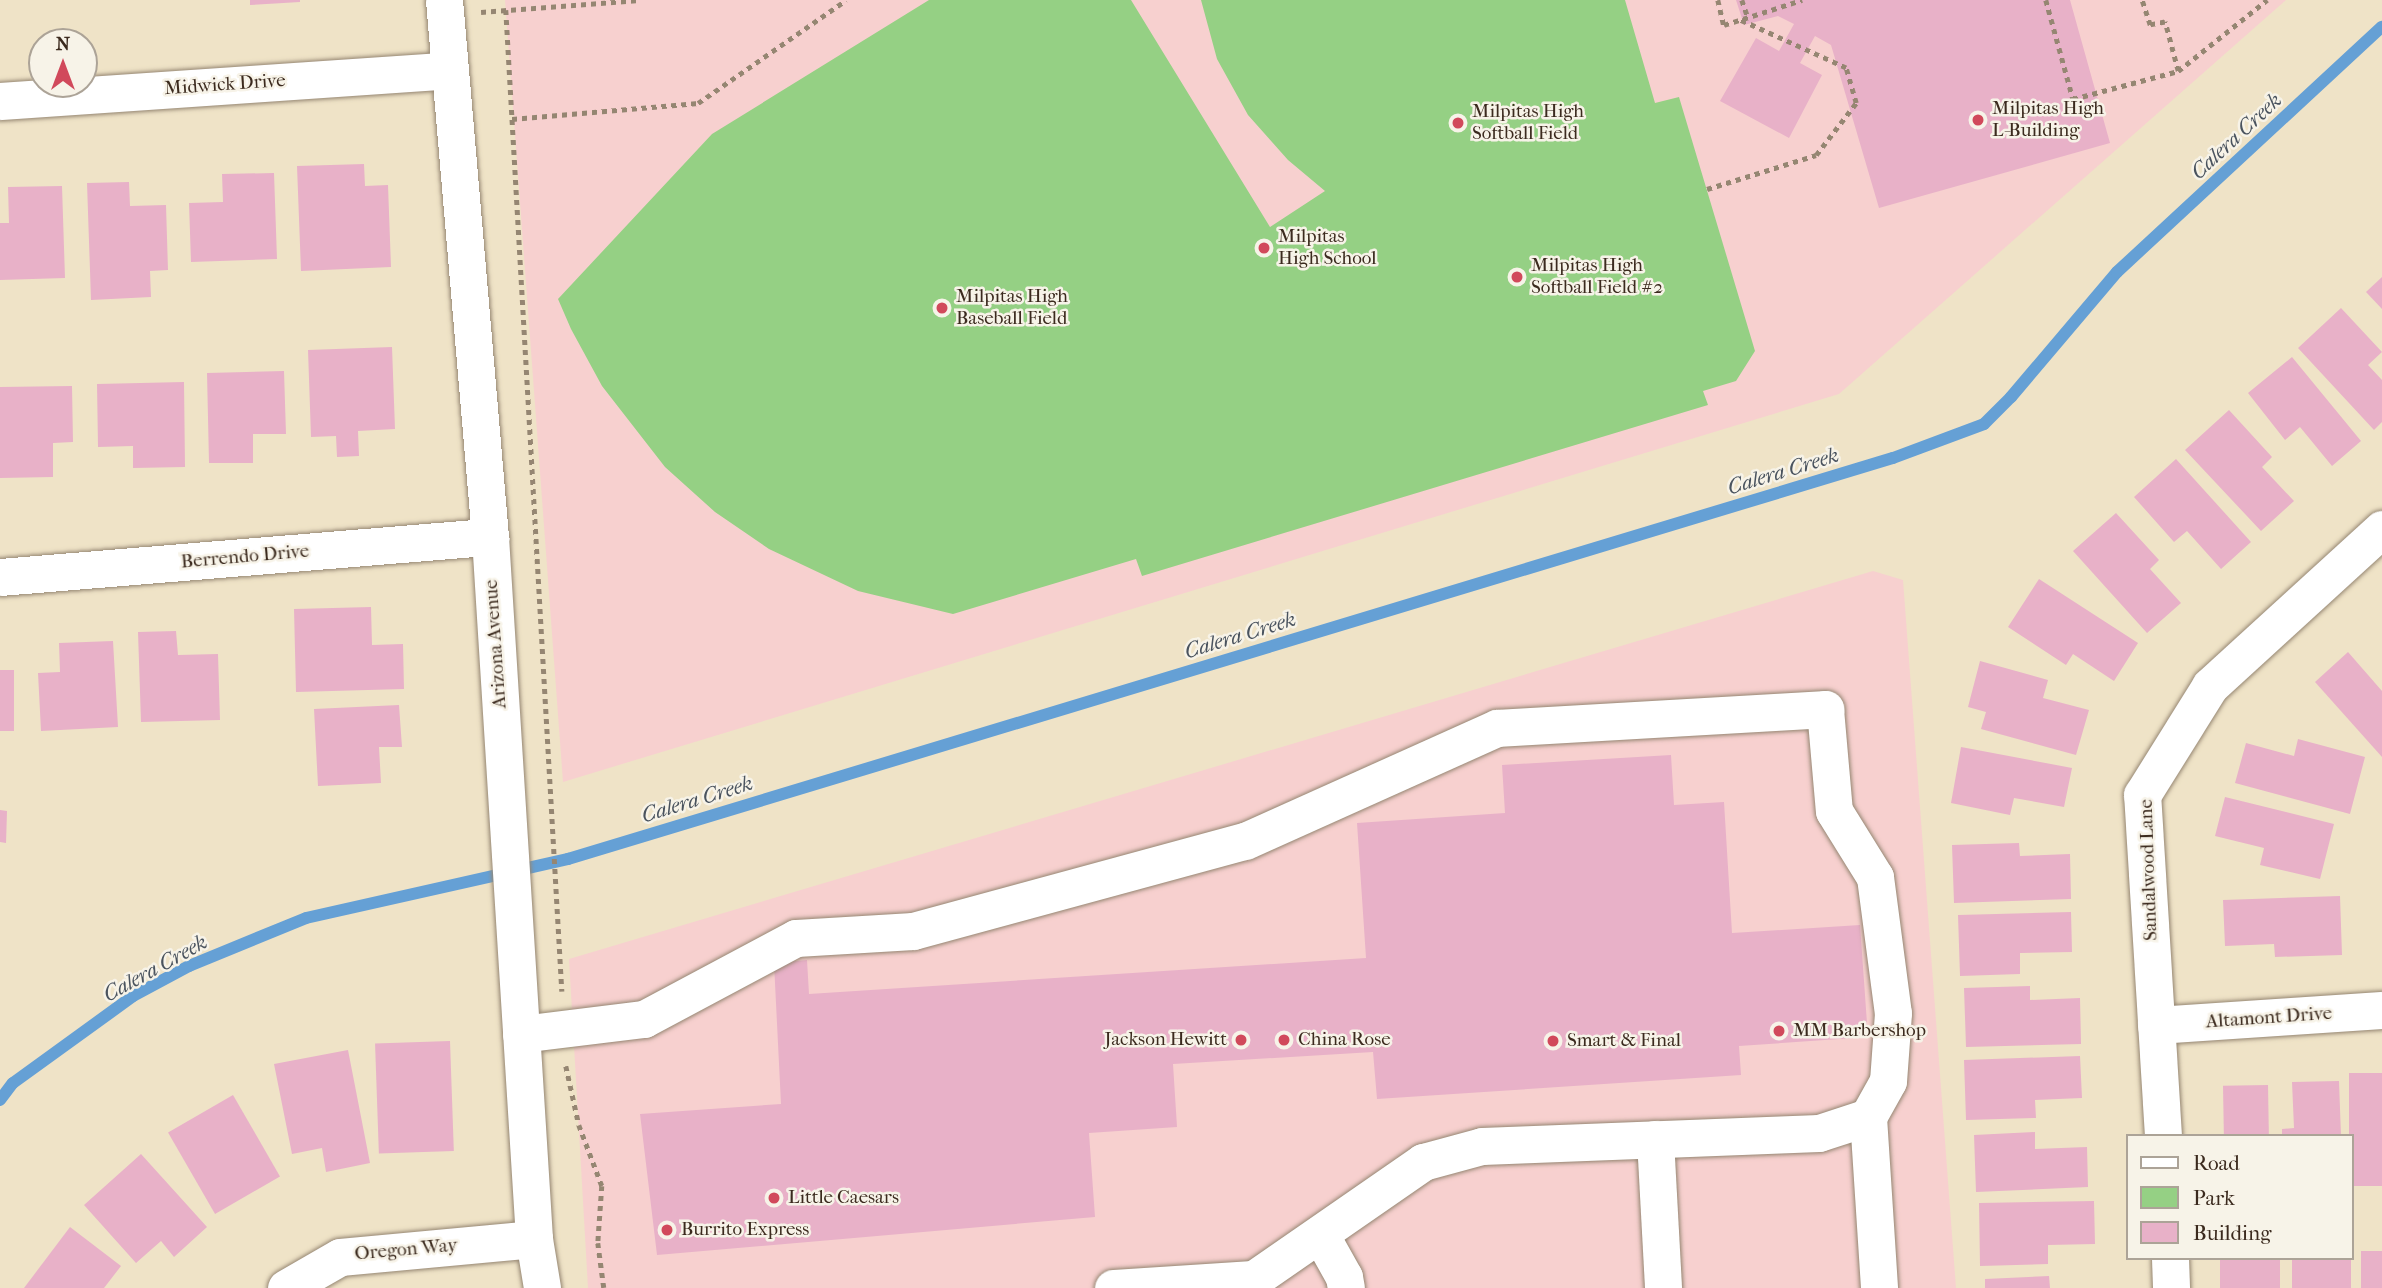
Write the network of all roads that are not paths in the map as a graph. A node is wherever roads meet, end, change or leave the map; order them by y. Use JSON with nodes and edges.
{"nodes":[{"id":1,"x":444,"y":0,"type":"edge"},
{"id":2,"x":449,"y":70,"type":"junction"},
{"id":3,"x":0,"y":101,"type":"edge"},
{"id":4,"x":2382,"y":529,"type":"edge"},
{"id":5,"x":490,"y":537,"type":"junction"},
{"id":6,"x":0,"y":577,"type":"edge"},
{"id":7,"x":2382,"y":1010,"type":"edge"},
{"id":8,"x":2156,"y":1025,"type":"junction"},
{"id":9,"x":521,"y":1034,"type":"junction"},
{"id":10,"x":1868,"y":1116,"type":"junction"},
{"id":11,"x":2163,"y":1134,"type":"edge"},
{"id":12,"x":1656,"y":1139,"type":"junction"},
{"id":13,"x":1320,"y":1234,"type":"junction"},
{"id":14,"x":534,"y":1239,"type":"junction"},
{"id":15,"x":2170,"y":1260,"type":"edge"},
{"id":16,"x":286,"y":1288,"type":"edge"},
{"id":17,"x":542,"y":1288,"type":"edge"},
{"id":18,"x":1113,"y":1288,"type":"edge"},
{"id":19,"x":1346,"y":1288,"type":"edge"},
{"id":20,"x":1663,"y":1288,"type":"edge"},
{"id":21,"x":1879,"y":1288,"type":"edge"},
{"id":22,"x":2171,"y":1288,"type":"edge"}],
"edges":[{"from":1,"to":2,"type":"street","name":"Arizona Avenue"},
{"from":2,"to":3,"type":"street","name":"Midwick Drive"},
{"from":2,"to":5,"type":"street","name":"Arizona Avenue"},
{"from":4,"to":8,"type":"street","name":"Sandalwood Lane"},
{"from":5,"to":6,"type":"street","name":"Berrendo Drive"},
{"from":5,"to":9,"type":"street","name":"Arizona Avenue"},
{"from":7,"to":8,"type":"street","name":"Altamont Drive"},
{"from":8,"to":11,"type":"street","name":"Sandalwood Lane"},
{"from":9,"to":10,"type":"street"},
{"from":9,"to":14,"type":"street","name":"Arizona Avenue"},
{"from":10,"to":12,"type":"street"},
{"from":10,"to":21,"type":"street"},
{"from":12,"to":13,"type":"street"},
{"from":12,"to":20,"type":"street"},
{"from":13,"to":18,"type":"street"},
{"from":13,"to":19,"type":"street"},
{"from":14,"to":16,"type":"street","name":"Oregon Way"},
{"from":14,"to":17,"type":"street","name":"Arizona Avenue"},
{"from":15,"to":22,"type":"street"}]}
